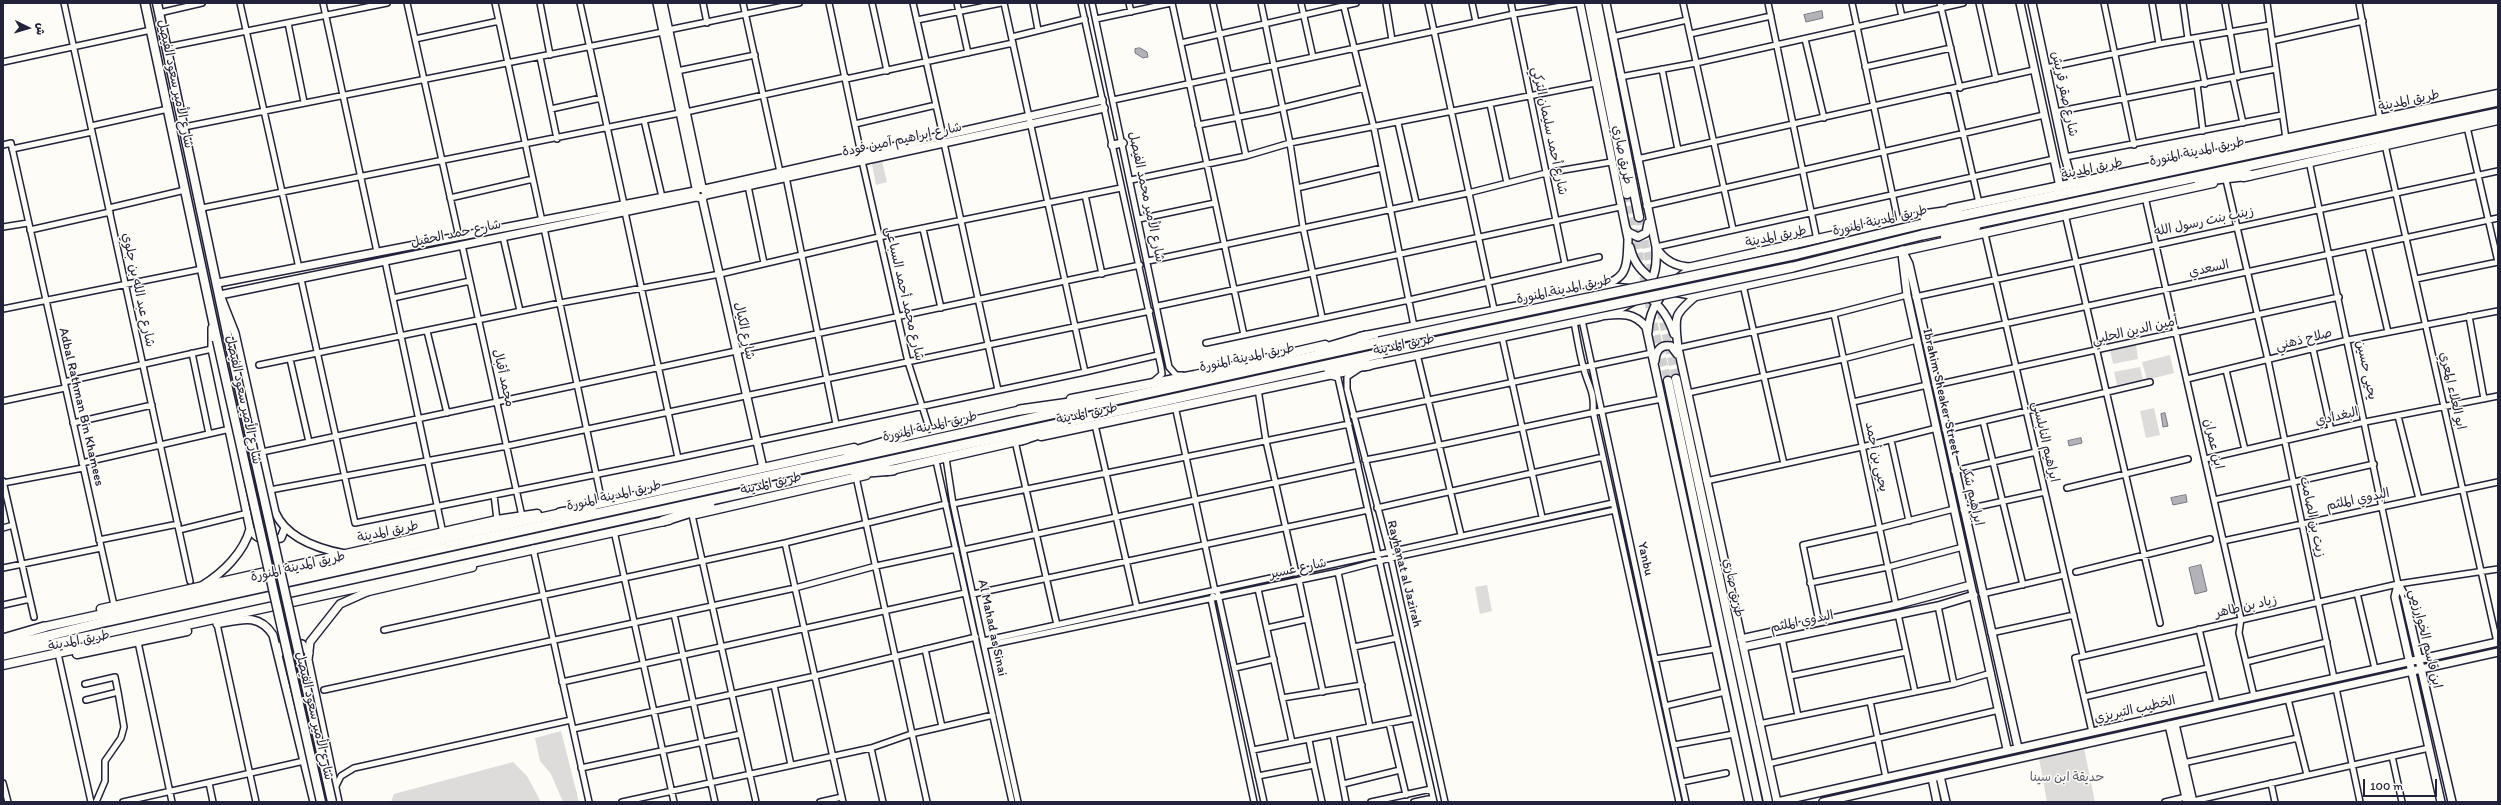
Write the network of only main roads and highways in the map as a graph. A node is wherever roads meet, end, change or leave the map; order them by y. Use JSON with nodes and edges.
{"nodes":[{"id":1,"x":145,"y":3,"type":"edge"},
{"id":2,"x":157,"y":3,"type":"edge"},
{"id":3,"x":1589,"y":3,"type":"edge"},
{"id":4,"x":1597,"y":3,"type":"edge"},
{"id":5,"x":2498,"y":94,"type":"edge"},
{"id":6,"x":2498,"y":100,"type":"edge"},
{"id":7,"x":2416,"y":111,"type":"junction"},
{"id":8,"x":2498,"y":112,"type":"edge"},
{"id":9,"x":2498,"y":120,"type":"edge"},
{"id":10,"x":2443,"y":124,"type":"junction"},
{"id":11,"x":2374,"y":147,"type":"junction"},
{"id":12,"x":2233,"y":150,"type":"junction"},
{"id":13,"x":2250,"y":175,"type":"junction"},
{"id":14,"x":2129,"y":180,"type":"junction"},
{"id":15,"x":2150,"y":186,"type":"junction"},
{"id":16,"x":1627,"y":194,"type":"tunnel mouth"},
{"id":17,"x":2014,"y":216,"type":"junction"},
{"id":18,"x":1639,"y":217,"type":"tunnel mouth"},
{"id":19,"x":1923,"y":220,"type":"junction"},
{"id":20,"x":1902,"y":250,"type":"junction"},
{"id":21,"x":1709,"y":264,"type":"junction"},
{"id":22,"x":1692,"y":268,"type":"road end"},
{"id":23,"x":1718,"y":290,"type":"junction"},
{"id":24,"x":1696,"y":296,"type":"road end"},
{"id":25,"x":1366,"y":336,"type":"junction"},
{"id":26,"x":1369,"y":365,"type":"junction"},
{"id":27,"x":1240,"y":373,"type":"junction"},
{"id":28,"x":1258,"y":385,"type":"junction"},
{"id":29,"x":1158,"y":391,"type":"junction"},
{"id":30,"x":1020,"y":410,"type":"junction"},
{"id":31,"x":1102,"y":414,"type":"junction"},
{"id":32,"x":902,"y":437,"type":"junction"},
{"id":33,"x":1018,"y":440,"type":"junction"},
{"id":34,"x":893,"y":470,"type":"junction"},
{"id":35,"x":785,"y":473,"type":"junction"},
{"id":36,"x":818,"y":477,"type":"junction"},
{"id":37,"x":760,"y":490,"type":"junction"},
{"id":38,"x":678,"y":495,"type":"junction"},
{"id":39,"x":575,"y":509,"type":"junction"},
{"id":40,"x":560,"y":513,"type":"junction"},
{"id":41,"x":663,"y":521,"type":"junction"},
{"id":42,"x":446,"y":536,"type":"junction"},
{"id":43,"x":533,"y":548,"type":"junction"},
{"id":44,"x":282,"y":576,"type":"junction"},
{"id":45,"x":270,"y":578,"type":"junction"},
{"id":46,"x":288,"y":603,"type":"junction"},
{"id":47,"x":277,"y":606,"type":"junction"},
{"id":48,"x":44,"y":627,"type":"junction"},
{"id":49,"x":3,"y":636,"type":"edge"},
{"id":50,"x":3,"y":639,"type":"edge"},
{"id":51,"x":3,"y":647,"type":"edge"},
{"id":52,"x":3,"y":655,"type":"edge"},
{"id":53,"x":3,"y":665,"type":"edge"},
{"id":54,"x":321,"y":802,"type":"edge"},
{"id":55,"x":332,"y":802,"type":"edge"},
{"id":56,"x":1758,"y":802,"type":"edge"},
{"id":57,"x":1768,"y":802,"type":"edge"}],
"edges":[{"from":1,"to":45,"type":"main road","name":"شارع الأمير سعود الفيصل","bridge":true},
{"from":2,"to":44,"type":"main road","name":"شارع الأمير سعود الفيصل","bridge":true},
{"from":3,"to":16,"type":"main road","name":"طريق صاري"},
{"from":4,"to":18,"type":"main road","name":"طريق صاري"},
{"from":5,"to":7,"type":"main road","name":"طريق المدينة"},
{"from":6,"to":7,"type":"main road"},
{"from":6,"to":14,"type":"highway","name":"طريق المدينة المنورة"},
{"from":7,"to":12,"type":"main road","name":"طريق المدينة"},
{"from":8,"to":10,"type":"highway","name":"طريق المدينة المنورة"},
{"from":9,"to":11,"type":"main road"},
{"from":10,"to":11,"type":"main road"},
{"from":10,"to":15,"type":"highway","name":"طريق المدينة المنورة"},
{"from":11,"to":13,"type":"main road"},
{"from":12,"to":14,"type":"highway"},
{"from":12,"to":19,"type":"main road","name":"طريق المدينة"},
{"from":13,"to":15,"type":"highway"},
{"from":13,"to":20,"type":"main road"},
{"from":14,"to":19,"type":"highway","name":"طريق المدينة المنورة"},
{"from":15,"to":17,"type":"highway","name":"طريق المدينة المنورة"},
{"from":17,"to":20,"type":"main road"},
{"from":17,"to":28,"type":"highway","name":"طريق المدينة المنورة","bridge":true},
{"from":19,"to":21,"type":"main road","name":"طريق المدينة"},
{"from":19,"to":27,"type":"highway","name":"طريق المدينة المنورة","bridge":true},
{"from":20,"to":23,"type":"main road"},
{"from":21,"to":22,"type":"main road","name":"طريق المدينة"},
{"from":21,"to":23,"type":"main road"},
{"from":23,"to":24,"type":"main road"},
{"from":25,"to":26,"type":"main road","name":"طريق المدينة"},
{"from":25,"to":27,"type":"highway"},
{"from":25,"to":30,"type":"main road","name":"طريق المدينة"},
{"from":26,"to":28,"type":"highway"},
{"from":26,"to":28,"type":"main road","name":"طريق المدينة"},
{"from":27,"to":29,"type":"highway","name":"طريق المدينة المنورة"},
{"from":28,"to":31,"type":"highway","name":"طريق المدينة المنورة"},
{"from":28,"to":33,"type":"main road","name":"طريق المدينة"},
{"from":29,"to":30,"type":"highway"},
{"from":29,"to":35,"type":"highway","name":"طريق المدينة المنورة"},
{"from":30,"to":32,"type":"main road","name":"طريق المدينة"},
{"from":31,"to":33,"type":"highway"},
{"from":31,"to":36,"type":"highway","name":"طريق المدينة المنورة"},
{"from":32,"to":35,"type":"highway"},
{"from":32,"to":39,"type":"main road","name":"طريق المدينة"},
{"from":33,"to":34,"type":"main road","name":"طريق المدينة"},
{"from":34,"to":36,"type":"highway"},
{"from":34,"to":41,"type":"main road","name":"طريق المدينة"},
{"from":35,"to":38,"type":"highway","name":"طريق المدينة المنورة"},
{"from":36,"to":37,"type":"highway","name":"طريق المدينة المنورة"},
{"from":37,"to":41,"type":"highway"},
{"from":37,"to":52,"type":"highway","name":"طريق المدينة المنورة"},
{"from":38,"to":40,"type":"highway"},
{"from":38,"to":51,"type":"highway","name":"طريق المدينة المنورة"},
{"from":39,"to":40,"type":"main road","name":"طريق المدينة"},
{"from":39,"to":42,"type":"main road","name":"طريق المدينة"},
{"from":40,"to":42,"type":"main road","name":"طريق المدينة"},
{"from":41,"to":43,"type":"main road","name":"طريق المدينة"},
{"from":42,"to":44,"type":"main road","name":"طريق المدينة"},
{"from":42,"to":48,"type":"main road","name":"طريق المدينة"},
{"from":43,"to":46,"type":"main road","name":"طريق المدينة"},
{"from":43,"to":53,"type":"main road","name":"طريق المدينة"},
{"from":44,"to":45,"type":"main road","name":"طريق المدينة","bridge":true},
{"from":44,"to":46,"type":"main road","name":"شارع الأمير سعود الفيصل","bridge":true},
{"from":45,"to":47,"type":"main road","name":"شارع الأمير سعود الفيصل","bridge":true},
{"from":45,"to":48,"type":"main road","name":"طريق المدينة"},
{"from":46,"to":47,"type":"main road","name":"طريق المدينة","bridge":true},
{"from":46,"to":55,"type":"main road","name":"شارع الأمير سعود الفيصل","bridge":true},
{"from":47,"to":53,"type":"main road","name":"طريق المدينة"},
{"from":47,"to":54,"type":"main road","name":"شارع الأمير سعود الفيصل","bridge":true},
{"from":48,"to":49,"type":"main road","name":"طريق المدينة"},
{"from":48,"to":50,"type":"highway"},
{"from":56,"to":57,"type":"main road","name":"طريق صاري"}]}
